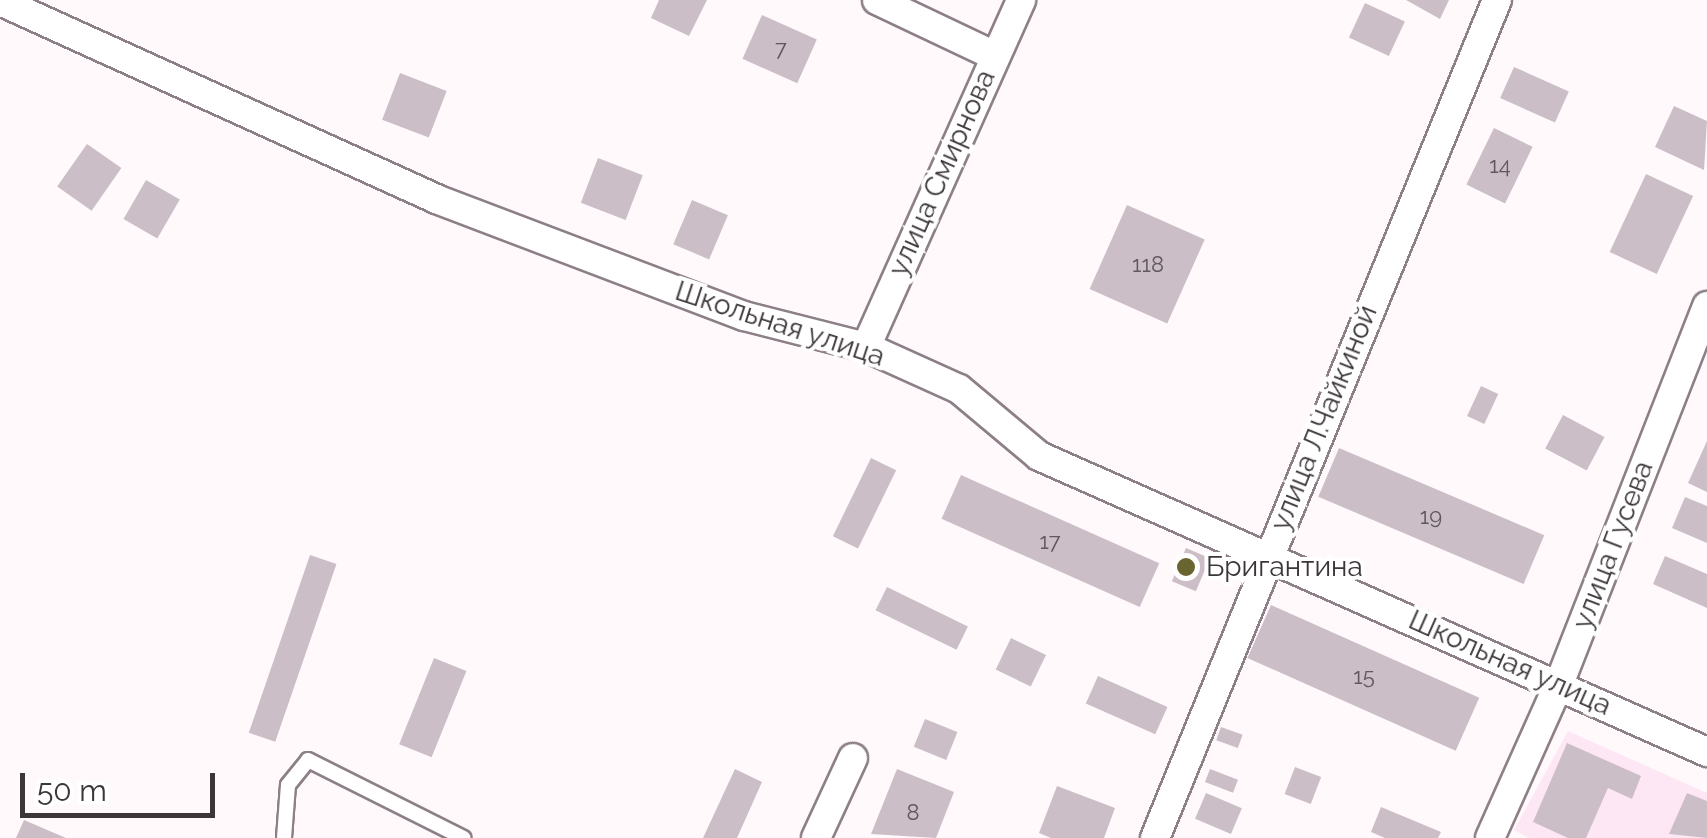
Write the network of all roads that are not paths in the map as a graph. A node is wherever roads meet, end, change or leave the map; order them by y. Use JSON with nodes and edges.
{"nodes":[{"id":1,"x":877,"y":0,"type":"edge"},
{"id":2,"x":1021,"y":0,"type":"edge"},
{"id":3,"x":1497,"y":0,"type":"edge"},
{"id":4,"x":0,"y":1,"type":"edge"},
{"id":5,"x":993,"y":55,"type":"junction"},
{"id":6,"x":1707,"y":306,"type":"edge"},
{"id":7,"x":866,"y":347,"type":"junction"},
{"id":8,"x":1268,"y":556,"type":"junction"},
{"id":9,"x":1558,"y":684,"type":"junction"},
{"id":10,"x":1707,"y":752,"type":"edge"},
{"id":11,"x":853,"y":758,"type":"dead end"},
{"id":12,"x":284,"y":838,"type":"edge"},
{"id":13,"x":464,"y":838,"type":"edge"},
{"id":14,"x":816,"y":838,"type":"edge"},
{"id":15,"x":1155,"y":838,"type":"edge"},
{"id":16,"x":1490,"y":838,"type":"edge"}],
"edges":[{"from":1,"to":5,"type":"street"},
{"from":2,"to":5,"type":"street","name":"улица Смирнова"},
{"from":3,"to":8,"type":"street","name":"улица Л.Чайкиной"},
{"from":4,"to":7,"type":"street","name":"Школьная улица"},
{"from":5,"to":7,"type":"street","name":"улица Смирнова"},
{"from":6,"to":9,"type":"street","name":"улица Гусева"},
{"from":7,"to":8,"type":"street","name":"Школьная улица"},
{"from":8,"to":9,"type":"street","name":"Школьная улица"},
{"from":8,"to":15,"type":"street","name":"улица Л.Чайкиной"},
{"from":9,"to":10,"type":"street","name":"Школьная улица"},
{"from":9,"to":16,"type":"street","name":"улица Гусева"},
{"from":11,"to":14,"type":"street"},
{"from":12,"to":13,"type":"lane"}]}
